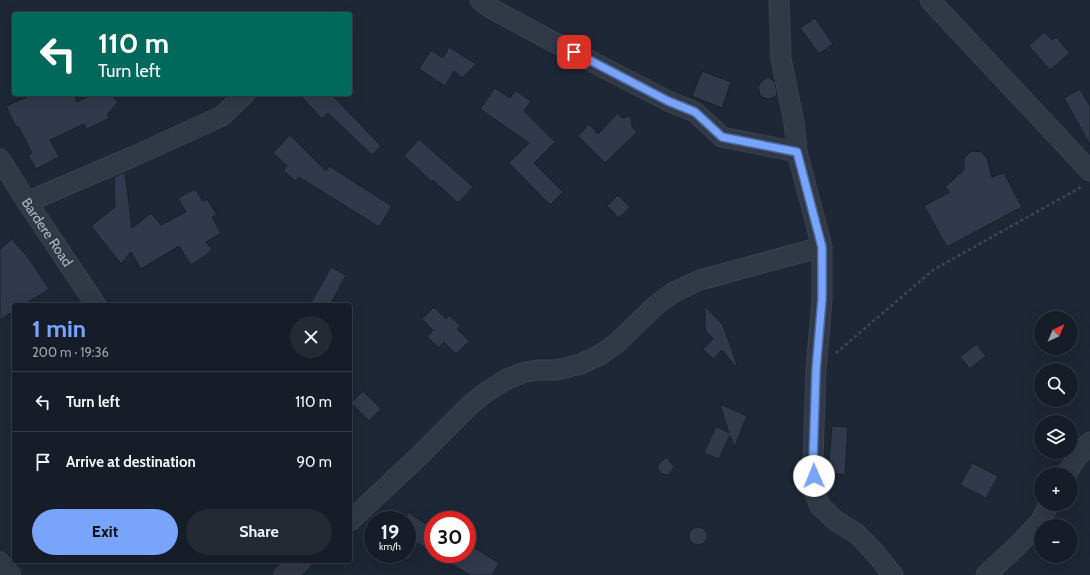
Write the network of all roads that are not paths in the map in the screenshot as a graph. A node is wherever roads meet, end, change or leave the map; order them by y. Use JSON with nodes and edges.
{"nodes":[{"id":1,"x":480,"y":0,"type":"edge"},
{"id":2,"x":779,"y":0,"type":"edge"},
{"id":3,"x":930,"y":0,"type":"edge"},
{"id":4,"x":243,"y":96,"type":"edge"},
{"id":5,"x":797,"y":152,"type":"junction"},
{"id":6,"x":0,"y":159,"type":"edge"},
{"id":7,"x":1087,"y":178,"type":"edge"},
{"id":8,"x":27,"y":202,"type":"junction"},
{"id":9,"x":822,"y":247,"type":"junction"},
{"id":10,"x":95,"y":303,"type":"edge"},
{"id":11,"x":1090,"y":442,"type":"edge"},
{"id":12,"x":1071,"y":467,"type":"edge"},
{"id":13,"x":1046,"y":511,"type":"edge"},
{"id":14,"x":352,"y":519,"type":"edge"},
{"id":15,"x":0,"y":562,"type":"edge"},
{"id":16,"x":278,"y":563,"type":"edge"},
{"id":17,"x":299,"y":563,"type":"edge"},
{"id":18,"x":11,"y":575,"type":"edge"},
{"id":19,"x":285,"y":575,"type":"edge"},
{"id":20,"x":893,"y":575,"type":"edge"},
{"id":21,"x":986,"y":575,"type":"edge"}],
"edges":[{"from":1,"to":5,"type":"street"},
{"from":2,"to":5,"type":"street"},
{"from":3,"to":7,"type":"street"},
{"from":4,"to":8,"type":"street"},
{"from":5,"to":9,"type":"street"},
{"from":6,"to":8,"type":"street","name":"Bardere Road"},
{"from":8,"to":10,"type":"street","name":"Bardere Road"},
{"from":9,"to":14,"type":"street"},
{"from":9,"to":20,"type":"street"},
{"from":11,"to":12,"type":"street"},
{"from":13,"to":21,"type":"street"},
{"from":15,"to":18,"type":"street"},
{"from":16,"to":19,"type":"street"},
{"from":17,"to":19,"type":"street"}]}
